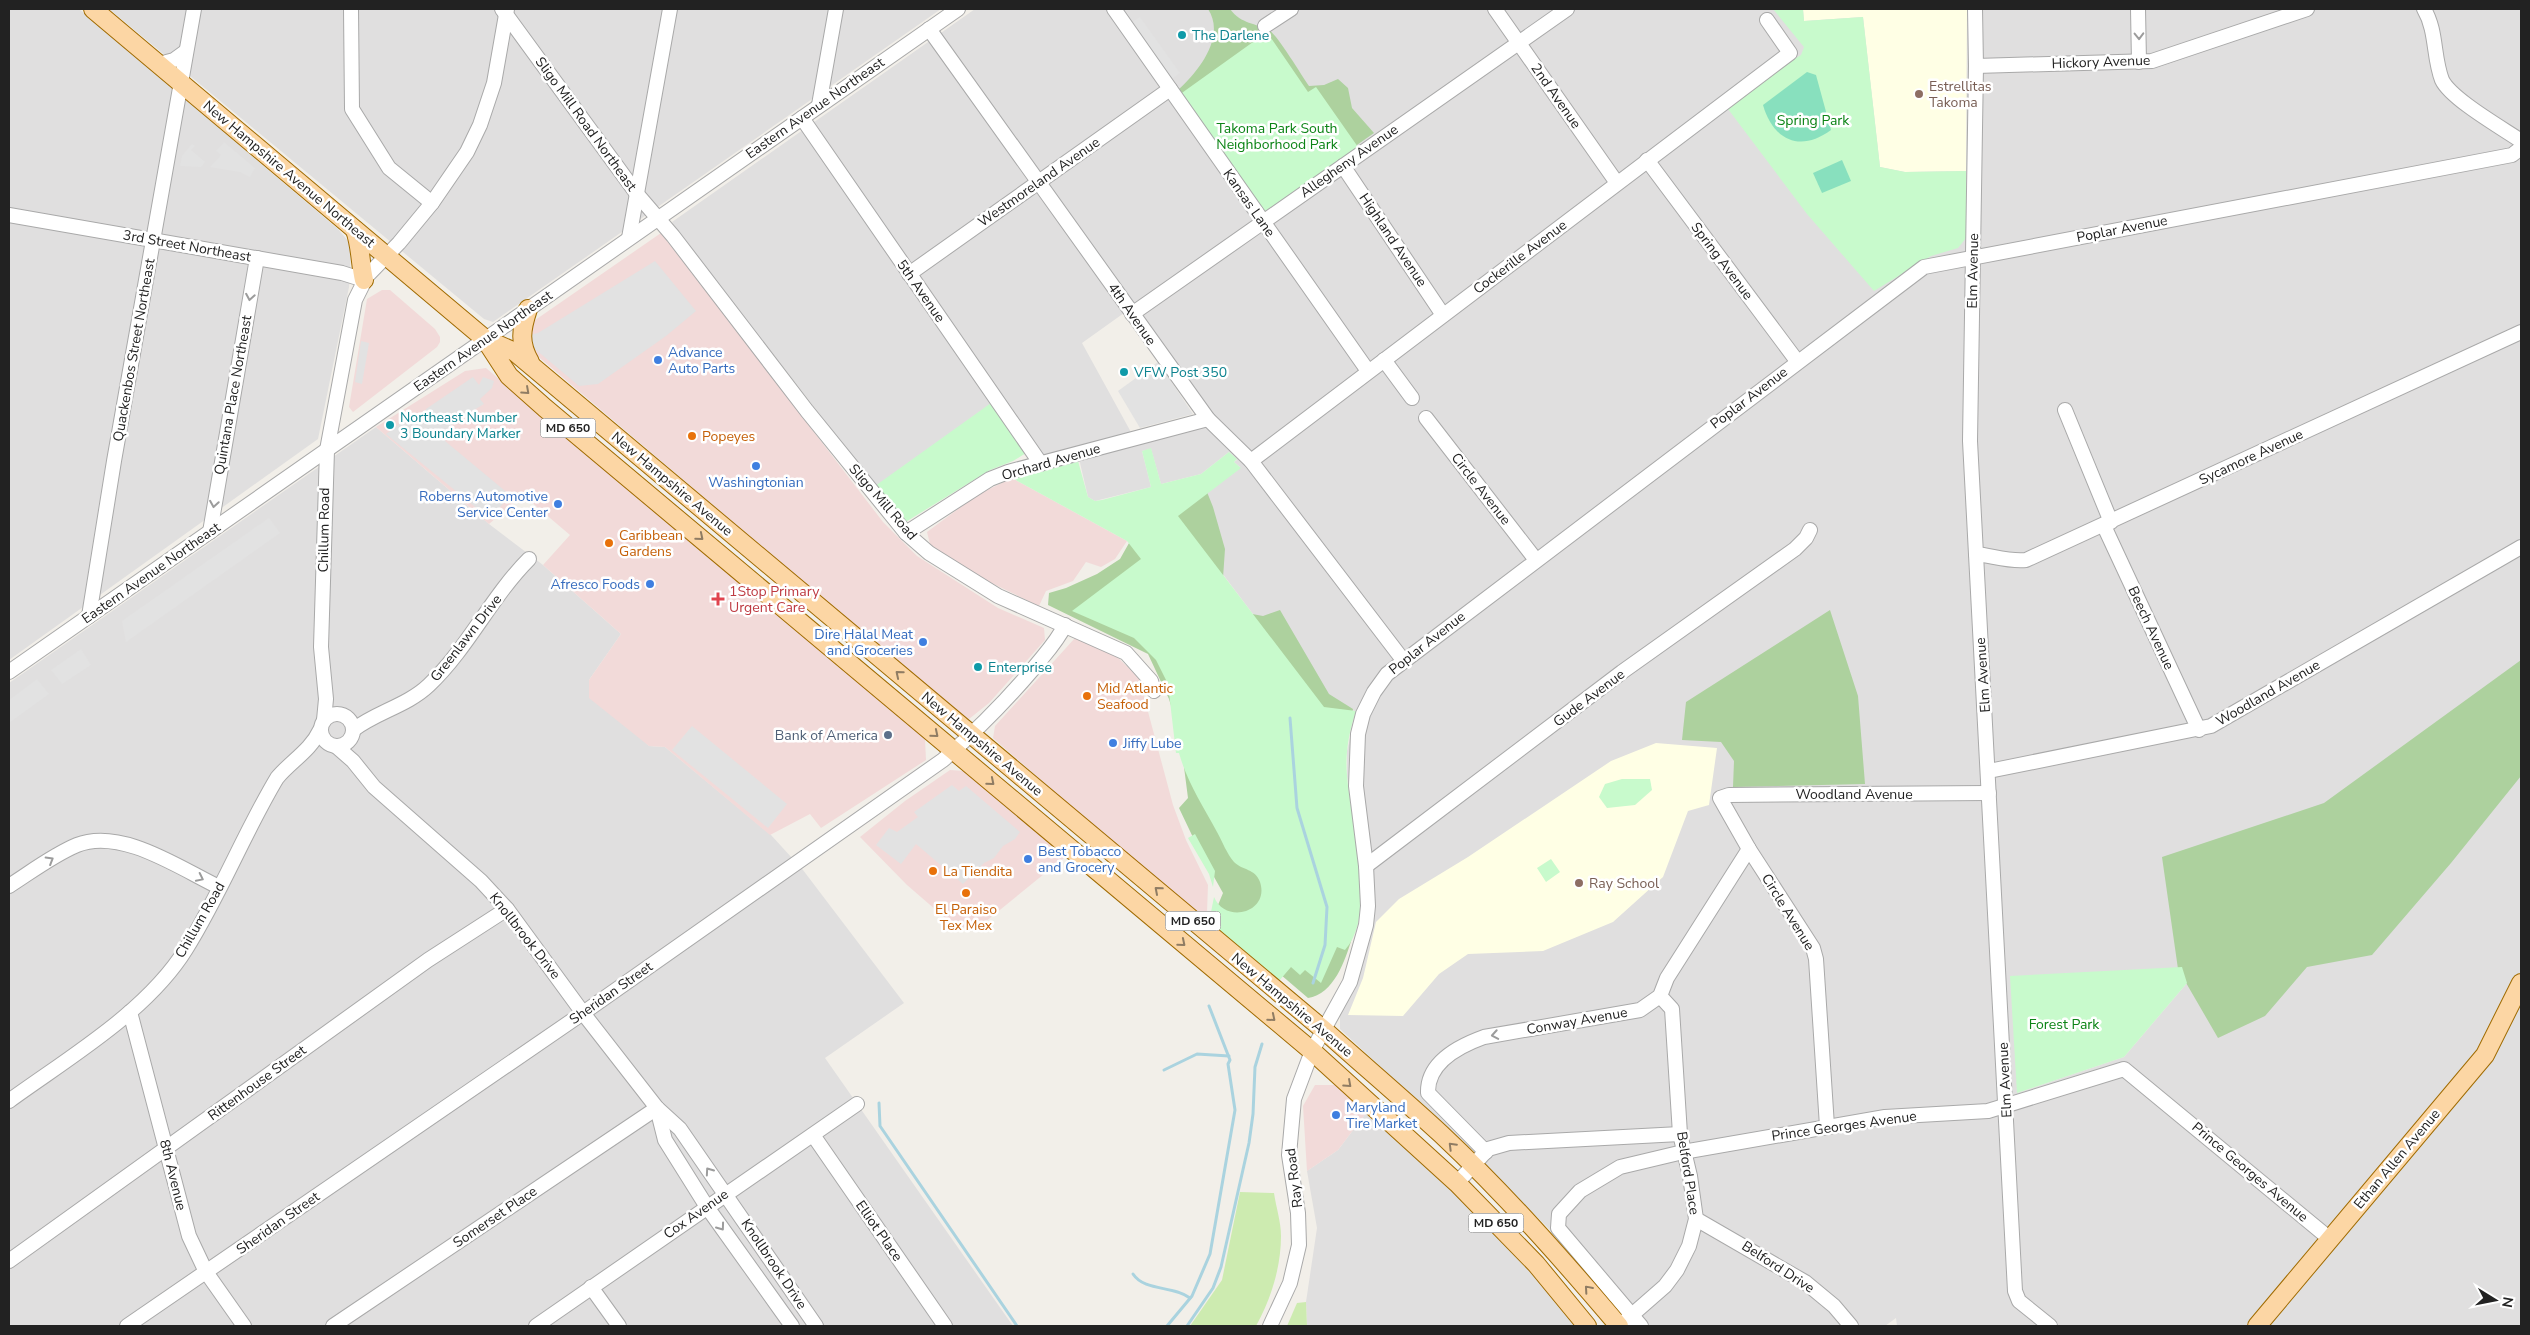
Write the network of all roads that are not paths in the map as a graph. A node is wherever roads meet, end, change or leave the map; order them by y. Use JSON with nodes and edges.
{"nodes":[{"id":1,"x":93,"y":9,"type":"edge"},
{"id":2,"x":194,"y":9,"type":"edge"},
{"id":3,"x":351,"y":9,"type":"edge"},
{"id":4,"x":670,"y":9,"type":"edge"},
{"id":5,"x":836,"y":9,"type":"edge"},
{"id":6,"x":958,"y":9,"type":"edge"},
{"id":7,"x":1114,"y":9,"type":"edge"},
{"id":8,"x":1291,"y":9,"type":"edge"},
{"id":9,"x":1495,"y":9,"type":"edge"},
{"id":10,"x":1567,"y":9,"type":"edge"},
{"id":11,"x":1975,"y":9,"type":"edge"},
{"id":12,"x":2138,"y":9,"type":"edge"},
{"id":13,"x":2307,"y":9,"type":"edge"},
{"id":14,"x":2424,"y":9,"type":"edge"},
{"id":15,"x":505,"y":11,"type":"edge"},
{"id":16,"x":1767,"y":20,"type":"dead end"},
{"id":17,"x":1265,"y":26,"type":"dead end"},
{"id":18,"x":929,"y":29,"type":"junction"},
{"id":19,"x":1519,"y":43,"type":"junction"},
{"id":20,"x":185,"y":52,"type":"junction"},
{"id":21,"x":2140,"y":62,"type":"junction"},
{"id":22,"x":159,"y":64,"type":"junction"},
{"id":23,"x":1976,"y":66,"type":"junction"},
{"id":24,"x":181,"y":84,"type":"junction"},
{"id":25,"x":1170,"y":89,"type":"junction"},
{"id":26,"x":819,"y":105,"type":"junction"},
{"id":27,"x":802,"y":118,"type":"junction"},
{"id":28,"x":2521,"y":141,"type":"edge"},
{"id":29,"x":2521,"y":148,"type":"edge"},
{"id":30,"x":1647,"y":160,"type":"junction"},
{"id":31,"x":1343,"y":166,"type":"junction"},
{"id":32,"x":1039,"y":182,"type":"junction"},
{"id":33,"x":1617,"y":183,"type":"junction"},
{"id":34,"x":637,"y":194,"type":"junction"},
{"id":35,"x":432,"y":203,"type":"junction"},
{"id":36,"x":9,"y":215,"type":"edge"},
{"id":37,"x":658,"y":218,"type":"junction"},
{"id":38,"x":1263,"y":222,"type":"junction"},
{"id":39,"x":355,"y":230,"type":"junction"},
{"id":40,"x":673,"y":236,"type":"joint"},
{"id":41,"x":629,"y":238,"type":"junction"},
{"id":42,"x":154,"y":240,"type":"junction"},
{"id":43,"x":387,"y":257,"type":"junction"},
{"id":44,"x":257,"y":258,"type":"junction"},
{"id":45,"x":1973,"y":258,"type":"junction"},
{"id":46,"x":910,"y":274,"type":"junction"},
{"id":47,"x":364,"y":280,"type":"junction"},
{"id":48,"x":528,"y":309,"type":"junction"},
{"id":49,"x":1132,"y":314,"type":"junction"},
{"id":50,"x":1443,"y":315,"type":"junction"},
{"id":51,"x":2521,"y":332,"type":"edge"},
{"id":52,"x":485,"y":339,"type":"junction"},
{"id":53,"x":507,"y":358,"type":"junction"},
{"id":54,"x":1384,"y":360,"type":"junction"},
{"id":55,"x":1798,"y":361,"type":"junction"},
{"id":56,"x":533,"y":367,"type":"junction"},
{"id":57,"x":1368,"y":371,"type":"junction"},
{"id":58,"x":1412,"y":398,"type":"dead end"},
{"id":59,"x":2065,"y":410,"type":"dead end"},
{"id":60,"x":1426,"y":418,"type":"dead end"},
{"id":61,"x":1208,"y":419,"type":"junction"},
{"id":62,"x":326,"y":450,"type":"junction"},
{"id":63,"x":1251,"y":461,"type":"junction"},
{"id":64,"x":1041,"y":464,"type":"junction"},
{"id":65,"x":2107,"y":524,"type":"junction"},
{"id":66,"x":1810,"y":530,"type":"dead end"},
{"id":67,"x":210,"y":532,"type":"junction"},
{"id":68,"x":906,"y":533,"type":"junction"},
{"id":69,"x":2521,"y":547,"type":"edge"},
{"id":70,"x":1976,"y":554,"type":"junction"},
{"id":71,"x":529,"y":559,"type":"dead end"},
{"id":72,"x":1536,"y":560,"type":"junction"},
{"id":73,"x":90,"y":616,"type":"junction"},
{"id":74,"x":1065,"y":625,"type":"junction"},
{"id":75,"x":1403,"y":660,"type":"junction"},
{"id":76,"x":9,"y":672,"type":"edge"},
{"id":77,"x":1154,"y":692,"type":"dead end"},
{"id":78,"x":326,"y":699,"type":"junction"},
{"id":79,"x":322,"y":725,"type":"junction"},
{"id":80,"x":347,"y":725,"type":"junction"},
{"id":81,"x":2199,"y":730,"type":"junction"},
{"id":82,"x":972,"y":735,"type":"junction"},
{"id":83,"x":333,"y":745,"type":"junction"},
{"id":84,"x":310,"y":747,"type":"junction"},
{"id":85,"x":954,"y":750,"type":"junction"},
{"id":86,"x":353,"y":761,"type":"junction"},
{"id":87,"x":1989,"y":771,"type":"junction"},
{"id":88,"x":1989,"y":793,"type":"junction"},
{"id":89,"x":1720,"y":798,"type":"joint"},
{"id":90,"x":1749,"y":849,"type":"junction"},
{"id":91,"x":1366,"y":866,"type":"junction"},
{"id":92,"x":9,"y":886,"type":"edge"},
{"id":93,"x":219,"y":888,"type":"junction"},
{"id":94,"x":508,"y":909,"type":"junction"},
{"id":95,"x":2521,"y":983,"type":"edge"},
{"id":96,"x":1660,"y":996,"type":"junction"},
{"id":97,"x":130,"y":1012,"type":"junction"},
{"id":98,"x":583,"y":1013,"type":"junction"},
{"id":99,"x":1325,"y":1031,"type":"junction"},
{"id":100,"x":1312,"y":1051,"type":"junction"},
{"id":101,"x":9,"y":1101,"type":"edge"},
{"id":102,"x":857,"y":1104,"type":"dead end"},
{"id":103,"x":2006,"y":1107,"type":"junction"},
{"id":104,"x":657,"y":1108,"type":"junction"},
{"id":105,"x":1827,"y":1126,"type":"junction"},
{"id":106,"x":1680,"y":1134,"type":"junction"},
{"id":107,"x":813,"y":1135,"type":"junction"},
{"id":108,"x":166,"y":1149,"type":"junction"},
{"id":109,"x":1486,"y":1152,"type":"junction"},
{"id":110,"x":1683,"y":1152,"type":"junction"},
{"id":111,"x":1473,"y":1166,"type":"junction"},
{"id":112,"x":1457,"y":1183,"type":"junction"},
{"id":113,"x":725,"y":1193,"type":"junction"},
{"id":114,"x":707,"y":1207,"type":"junction"},
{"id":115,"x":1696,"y":1219,"type":"junction"},
{"id":116,"x":2330,"y":1239,"type":"junction"},
{"id":117,"x":9,"y":1261,"type":"edge"},
{"id":118,"x":206,"y":1272,"type":"junction"},
{"id":119,"x":591,"y":1288,"type":"junction"},
{"id":120,"x":1628,"y":1324,"type":"edge"},
{"id":121,"x":127,"y":1326,"type":"edge"},
{"id":122,"x":244,"y":1326,"type":"edge"},
{"id":123,"x":334,"y":1326,"type":"edge"},
{"id":124,"x":536,"y":1326,"type":"edge"},
{"id":125,"x":619,"y":1326,"type":"edge"},
{"id":126,"x":792,"y":1326,"type":"edge"},
{"id":127,"x":816,"y":1326,"type":"edge"},
{"id":128,"x":945,"y":1326,"type":"edge"},
{"id":129,"x":1270,"y":1326,"type":"edge"},
{"id":130,"x":1587,"y":1326,"type":"edge"},
{"id":131,"x":1851,"y":1326,"type":"edge"},
{"id":132,"x":2050,"y":1326,"type":"edge"},
{"id":133,"x":2257,"y":1326,"type":"edge"}],
"edges":[{"from":1,"to":22,"type":"main road","name":"New Hampshire Avenue Northeast"},
{"from":2,"to":20,"type":"street","name":"Quackenbos Street Northeast"},
{"from":3,"to":35,"type":"street"},
{"from":4,"to":34,"type":"street"},
{"from":5,"to":26,"type":"street"},
{"from":6,"to":18,"type":"street","name":"Eastern Avenue Northeast"},
{"from":7,"to":25,"type":"street","name":"Kansas Lane"},
{"from":8,"to":17,"type":"street"},
{"from":9,"to":19,"type":"street","name":"2nd Avenue"},
{"from":10,"to":19,"type":"street","name":"Allegheny Avenue"},
{"from":11,"to":23,"type":"street","name":"Elm Avenue"},
{"from":12,"to":21,"type":"street","one_way":true},
{"from":13,"to":21,"type":"street","name":"Hickory Avenue"},
{"from":14,"to":28,"type":"street"},
{"from":15,"to":34,"type":"street","name":"Sligo Mill Road Northeast"},
{"from":15,"to":35,"type":"street"},
{"from":16,"to":30,"type":"street","name":"Cockerille Avenue"},
{"from":18,"to":26,"type":"street","name":"Eastern Avenue Northeast"},
{"from":18,"to":32,"type":"street","name":"4th Avenue"},
{"from":19,"to":31,"type":"street","name":"Allegheny Avenue"},
{"from":19,"to":33,"type":"street","name":"2nd Avenue"},
{"from":20,"to":22,"type":"street"},
{"from":20,"to":24,"type":"street","name":"Quackenbos Street Northeast"},
{"from":21,"to":23,"type":"street","name":"Hickory Avenue"},
{"from":22,"to":24,"type":"main road","name":"New Hampshire Avenue Northeast"},
{"from":23,"to":45,"type":"street","name":"Elm Avenue"},
{"from":24,"to":39,"type":"main road","name":"New Hampshire Avenue Northeast"},
{"from":24,"to":42,"type":"street","name":"Quackenbos Street Northeast"},
{"from":25,"to":32,"type":"street","name":"Westmoreland Avenue"},
{"from":25,"to":38,"type":"street","name":"Kansas Lane"},
{"from":26,"to":27,"type":"street","name":"Eastern Avenue Northeast"},
{"from":27,"to":37,"type":"street","name":"Eastern Avenue Northeast"},
{"from":27,"to":46,"type":"street","name":"5th Avenue"},
{"from":29,"to":45,"type":"street","name":"Poplar Avenue"},
{"from":30,"to":33,"type":"street","name":"Cockerille Avenue"},
{"from":30,"to":55,"type":"street","name":"Spring Avenue"},
{"from":31,"to":38,"type":"street","name":"Allegheny Avenue"},
{"from":31,"to":50,"type":"street","name":"Highland Avenue"},
{"from":32,"to":46,"type":"street","name":"Westmoreland Avenue"},
{"from":32,"to":49,"type":"street","name":"4th Avenue"},
{"from":33,"to":50,"type":"street","name":"Cockerille Avenue"},
{"from":34,"to":37,"type":"street","name":"Sligo Mill Road Northeast"},
{"from":34,"to":41,"type":"street"},
{"from":35,"to":43,"type":"street"},
{"from":36,"to":42,"type":"street","name":"3rd Street Northeast"},
{"from":37,"to":40,"type":"street","name":"Sligo Mill Road Northeast"},
{"from":37,"to":41,"type":"street","name":"Eastern Avenue Northeast"},
{"from":38,"to":49,"type":"street","name":"Allegheny Avenue"},
{"from":38,"to":57,"type":"street","name":"Kansas Lane"},
{"from":39,"to":43,"type":"main road","name":"New Hampshire Avenue Northeast"},
{"from":39,"to":47,"type":"main road"},
{"from":40,"to":68,"type":"street","name":"Sligo Mill Road"},
{"from":41,"to":48,"type":"street","name":"Eastern Avenue Northeast"},
{"from":42,"to":44,"type":"street","name":"3rd Street Northeast"},
{"from":42,"to":73,"type":"street","name":"Quackenbos Street Northeast"},
{"from":43,"to":47,"type":"street"},
{"from":43,"to":52,"type":"main road","name":"New Hampshire Avenue Northeast"},
{"from":44,"to":47,"type":"street","name":"3rd Street Northeast"},
{"from":44,"to":67,"type":"street","name":"Quintana Place Northeast","one_way":true},
{"from":45,"to":55,"type":"street","name":"Poplar Avenue"},
{"from":45,"to":70,"type":"street","name":"Elm Avenue"},
{"from":46,"to":64,"type":"street","name":"5th Avenue"},
{"from":47,"to":62,"type":"street","name":"Chillum Road"},
{"from":48,"to":52,"type":"street","name":"Eastern Avenue Northeast"},
{"from":48,"to":56,"type":"main road"},
{"from":49,"to":61,"type":"street","name":"4th Avenue"},
{"from":50,"to":54,"type":"street","name":"Cockerille Avenue"},
{"from":51,"to":65,"type":"street","name":"Sycamore Avenue"},
{"from":52,"to":53,"type":"main road","name":"New Hampshire Avenue","number":"MD 650"},
{"from":52,"to":62,"type":"street","name":"Eastern Avenue Northeast"},
{"from":53,"to":56,"type":"main road","name":"New Hampshire Avenue","number":"MD 650"},
{"from":53,"to":85,"type":"main road","name":"New Hampshire Avenue","number":"MD 650","one_way":true},
{"from":54,"to":57,"type":"street","name":"Cockerille Avenue"},
{"from":54,"to":58,"type":"street"},
{"from":55,"to":72,"type":"street","name":"Poplar Avenue"},
{"from":82,"to":56,"type":"main road","name":"New Hampshire Avenue","number":"MD 650","one_way":true},
{"from":57,"to":63,"type":"street","name":"Cockerille Avenue"},
{"from":59,"to":65,"type":"street","name":"Beech Avenue"},
{"from":60,"to":72,"type":"street","name":"Circle Avenue"},
{"from":61,"to":63,"type":"street","name":"4th Avenue"},
{"from":61,"to":64,"type":"street","name":"Orchard Avenue"},
{"from":62,"to":67,"type":"street","name":"Eastern Avenue Northeast"},
{"from":62,"to":78,"type":"street","name":"Chillum Road"},
{"from":63,"to":75,"type":"street","name":"4th Avenue"},
{"from":64,"to":68,"type":"street","name":"Orchard Avenue"},
{"from":65,"to":70,"type":"street","name":"Sycamore Avenue"},
{"from":65,"to":81,"type":"street","name":"Beech Avenue"},
{"from":66,"to":91,"type":"street","name":"Gude Avenue"},
{"from":67,"to":73,"type":"street","name":"Eastern Avenue Northeast"},
{"from":68,"to":74,"type":"street","name":"Sligo Mill Road"},
{"from":69,"to":81,"type":"street","name":"Woodland Avenue"},
{"from":70,"to":87,"type":"street","name":"Elm Avenue"},
{"from":71,"to":80,"type":"street","name":"Greenlawn Drive"},
{"from":72,"to":75,"type":"street","name":"Poplar Avenue"},
{"from":73,"to":76,"type":"street","name":"Eastern Avenue Northeast"},
{"from":74,"to":77,"type":"street","name":"Sligo Mill Road"},
{"from":74,"to":82,"type":"street","name":"Sheridan Street"},
{"from":75,"to":91,"type":"street","name":"Poplar Avenue"},
{"from":78,"to":79,"type":"street","name":"Chillum Road"},
{"from":78,"to":80,"type":"street"},
{"from":79,"to":80,"type":"street"},
{"from":79,"to":83,"type":"street","name":"Knollbrook Drive"},
{"from":79,"to":84,"type":"street","name":"Chillum Road"},
{"from":80,"to":83,"type":"street","name":"Chillum Road"},
{"from":80,"to":86,"type":"street","name":"Knollbrook Drive"},
{"from":81,"to":87,"type":"street","name":"Woodland Avenue"},
{"from":82,"to":85,"type":"street","name":"Sheridan Street"},
{"from":99,"to":82,"type":"main road","name":"New Hampshire Avenue","number":"MD 650","one_way":true},
{"from":83,"to":84,"type":"street","name":"Chillum Road"},
{"from":83,"to":86,"type":"street","name":"Knollbrook Drive"},
{"from":84,"to":93,"type":"street","name":"Chillum Road"},
{"from":85,"to":98,"type":"street","name":"Sheridan Street"},
{"from":85,"to":100,"type":"main road","name":"New Hampshire Avenue","number":"MD 650","one_way":true},
{"from":86,"to":94,"type":"street","name":"Knollbrook Drive"},
{"from":87,"to":88,"type":"street","name":"Elm Avenue"},
{"from":88,"to":89,"type":"street","name":"Woodland Avenue"},
{"from":88,"to":103,"type":"street","name":"Elm Avenue"},
{"from":89,"to":90,"type":"street","name":"Circle Avenue"},
{"from":90,"to":96,"type":"street"},
{"from":90,"to":105,"type":"street","name":"Circle Avenue"},
{"from":91,"to":99,"type":"street","name":"Poplar Avenue"},
{"from":92,"to":93,"type":"street","one_way":true},
{"from":93,"to":97,"type":"street","name":"Chillum Road"},
{"from":94,"to":98,"type":"street","name":"Knollbrook Drive"},
{"from":94,"to":108,"type":"street","name":"Rittenhouse Street"},
{"from":95,"to":116,"type":"main road","name":"Ethan Allen Avenue"},
{"from":96,"to":106,"type":"street","name":"Belford Place"},
{"from":96,"to":109,"type":"street","name":"Conway Avenue","one_way":true},
{"from":97,"to":101,"type":"street","name":"Chillum Road"},
{"from":97,"to":108,"type":"street","name":"8th Avenue"},
{"from":98,"to":104,"type":"street","name":"Knollbrook Drive"},
{"from":98,"to":118,"type":"street","name":"Sheridan Street"},
{"from":99,"to":100,"type":"street","name":"Ray Road"},
{"from":111,"to":99,"type":"main road","name":"New Hampshire Avenue","number":"MD 650","one_way":true},
{"from":100,"to":112,"type":"main road","name":"New Hampshire Avenue","number":"MD 650","one_way":true},
{"from":100,"to":129,"type":"street","name":"Ray Road"},
{"from":102,"to":107,"type":"street","name":"Cox Avenue"},
{"from":103,"to":105,"type":"street","name":"Prince Georges Avenue"},
{"from":103,"to":116,"type":"street","name":"Prince Georges Avenue"},
{"from":103,"to":132,"type":"street","name":"Elm Avenue"},
{"from":113,"to":104,"type":"street","name":"Knollbrook Drive","one_way":true},
{"from":104,"to":114,"type":"street","name":"Knollbrook Drive"},
{"from":104,"to":123,"type":"street","name":"Somerset Place"},
{"from":105,"to":110,"type":"street","name":"Prince Georges Avenue"},
{"from":106,"to":109,"type":"street"},
{"from":106,"to":110,"type":"street","name":"Belford Place"},
{"from":107,"to":113,"type":"street","name":"Cox Avenue"},
{"from":107,"to":128,"type":"street","name":"Elliot Place"},
{"from":108,"to":117,"type":"street","name":"Rittenhouse Street"},
{"from":108,"to":118,"type":"street","name":"8th Avenue"},
{"from":109,"to":111,"type":"street"},
{"from":110,"to":115,"type":"street","name":"Belford Place"},
{"from":110,"to":120,"type":"street","name":"Prince Georges Avenue"},
{"from":111,"to":112,"type":"street"},
{"from":120,"to":111,"type":"main road","name":"New Hampshire Avenue","number":"MD 650","one_way":true},
{"from":112,"to":130,"type":"main road","name":"New Hampshire Avenue","number":"MD 650"},
{"from":113,"to":114,"type":"street","name":"Cox Avenue"},
{"from":113,"to":127,"type":"street","name":"Knollbrook Drive"},
{"from":114,"to":119,"type":"street","name":"Cox Avenue"},
{"from":114,"to":126,"type":"street","name":"Knollbrook Drive","one_way":true},
{"from":115,"to":120,"type":"street","name":"Belford Place"},
{"from":115,"to":131,"type":"street","name":"Belford Drive"},
{"from":116,"to":133,"type":"main road","name":"Ethan Allen Avenue"},
{"from":118,"to":121,"type":"street","name":"Sheridan Street"},
{"from":118,"to":122,"type":"street","name":"8th Avenue"},
{"from":119,"to":124,"type":"street","name":"Cox Avenue"},
{"from":119,"to":125,"type":"street"}]}
